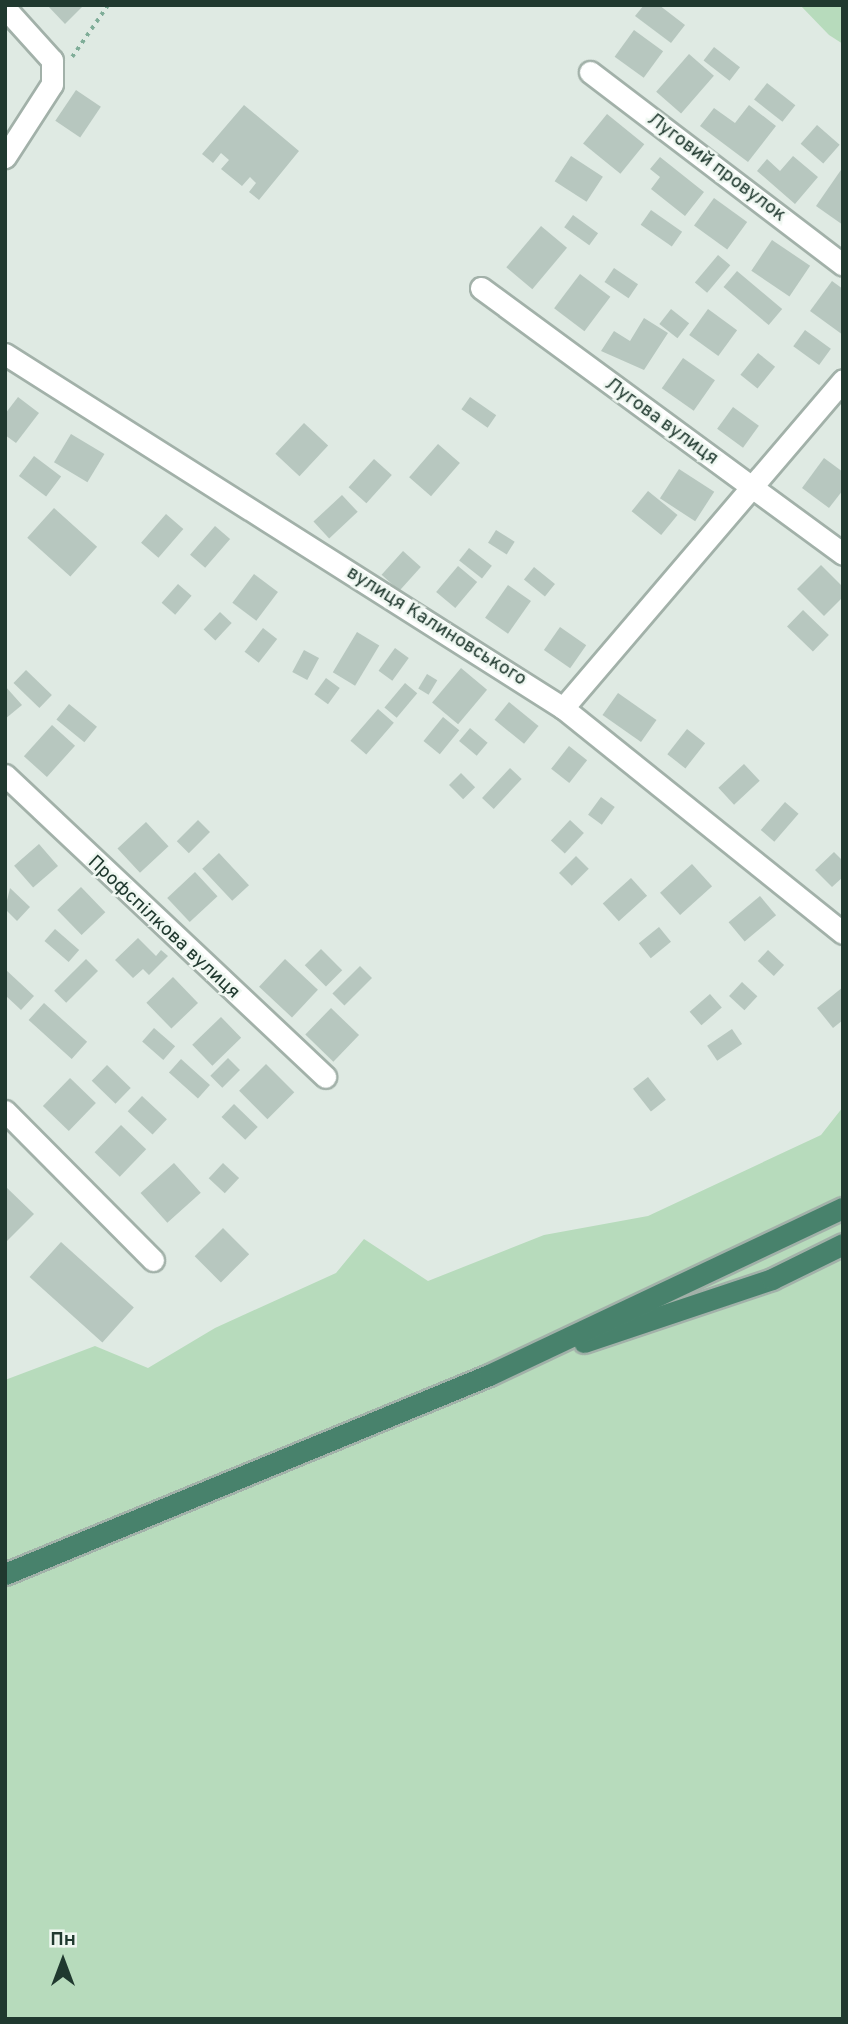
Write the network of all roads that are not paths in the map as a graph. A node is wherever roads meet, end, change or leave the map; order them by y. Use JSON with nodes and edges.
{"nodes":[{"id":1,"x":5,"y":8,"type":"edge"},
{"id":2,"x":590,"y":72,"type":"dead end"},
{"id":3,"x":5,"y":157,"type":"edge"},
{"id":4,"x":843,"y":265,"type":"edge"},
{"id":5,"x":481,"y":288,"type":"dead end"},
{"id":6,"x":9,"y":362,"type":"edge"},
{"id":7,"x":843,"y":380,"type":"edge"},
{"id":8,"x":752,"y":489,"type":"junction"},
{"id":9,"x":843,"y":554,"type":"edge"},
{"id":10,"x":563,"y":708,"type":"junction"},
{"id":11,"x":5,"y":775,"type":"edge"},
{"id":12,"x":843,"y":933,"type":"edge"},
{"id":13,"x":325,"y":1077,"type":"dead end"},
{"id":14,"x":5,"y":1111,"type":"edge"},
{"id":15,"x":843,"y":1208,"type":"edge"},
{"id":16,"x":843,"y":1244,"type":"edge"},
{"id":17,"x":153,"y":1260,"type":"dead end"},
{"id":18,"x":489,"y":1375,"type":"junction"},
{"id":19,"x":5,"y":1574,"type":"edge"}],
"edges":[{"from":1,"to":3,"type":"street"},
{"from":2,"to":4,"type":"street","name":"Луговий провулок"},
{"from":5,"to":8,"type":"street","name":"Лугова вулиця"},
{"from":6,"to":10,"type":"street","name":"вулиця Калиновського"},
{"from":7,"to":8,"type":"street"},
{"from":8,"to":9,"type":"street","name":"Лугова вулиця"},
{"from":8,"to":10,"type":"street"},
{"from":10,"to":12,"type":"street","name":"вулиця Калиновського"},
{"from":11,"to":13,"type":"street","name":"Профспілкова вулиця"},
{"from":14,"to":17,"type":"street"},
{"from":15,"to":18,"type":"highway"},
{"from":16,"to":18,"type":"highway"},
{"from":18,"to":19,"type":"highway"}]}
